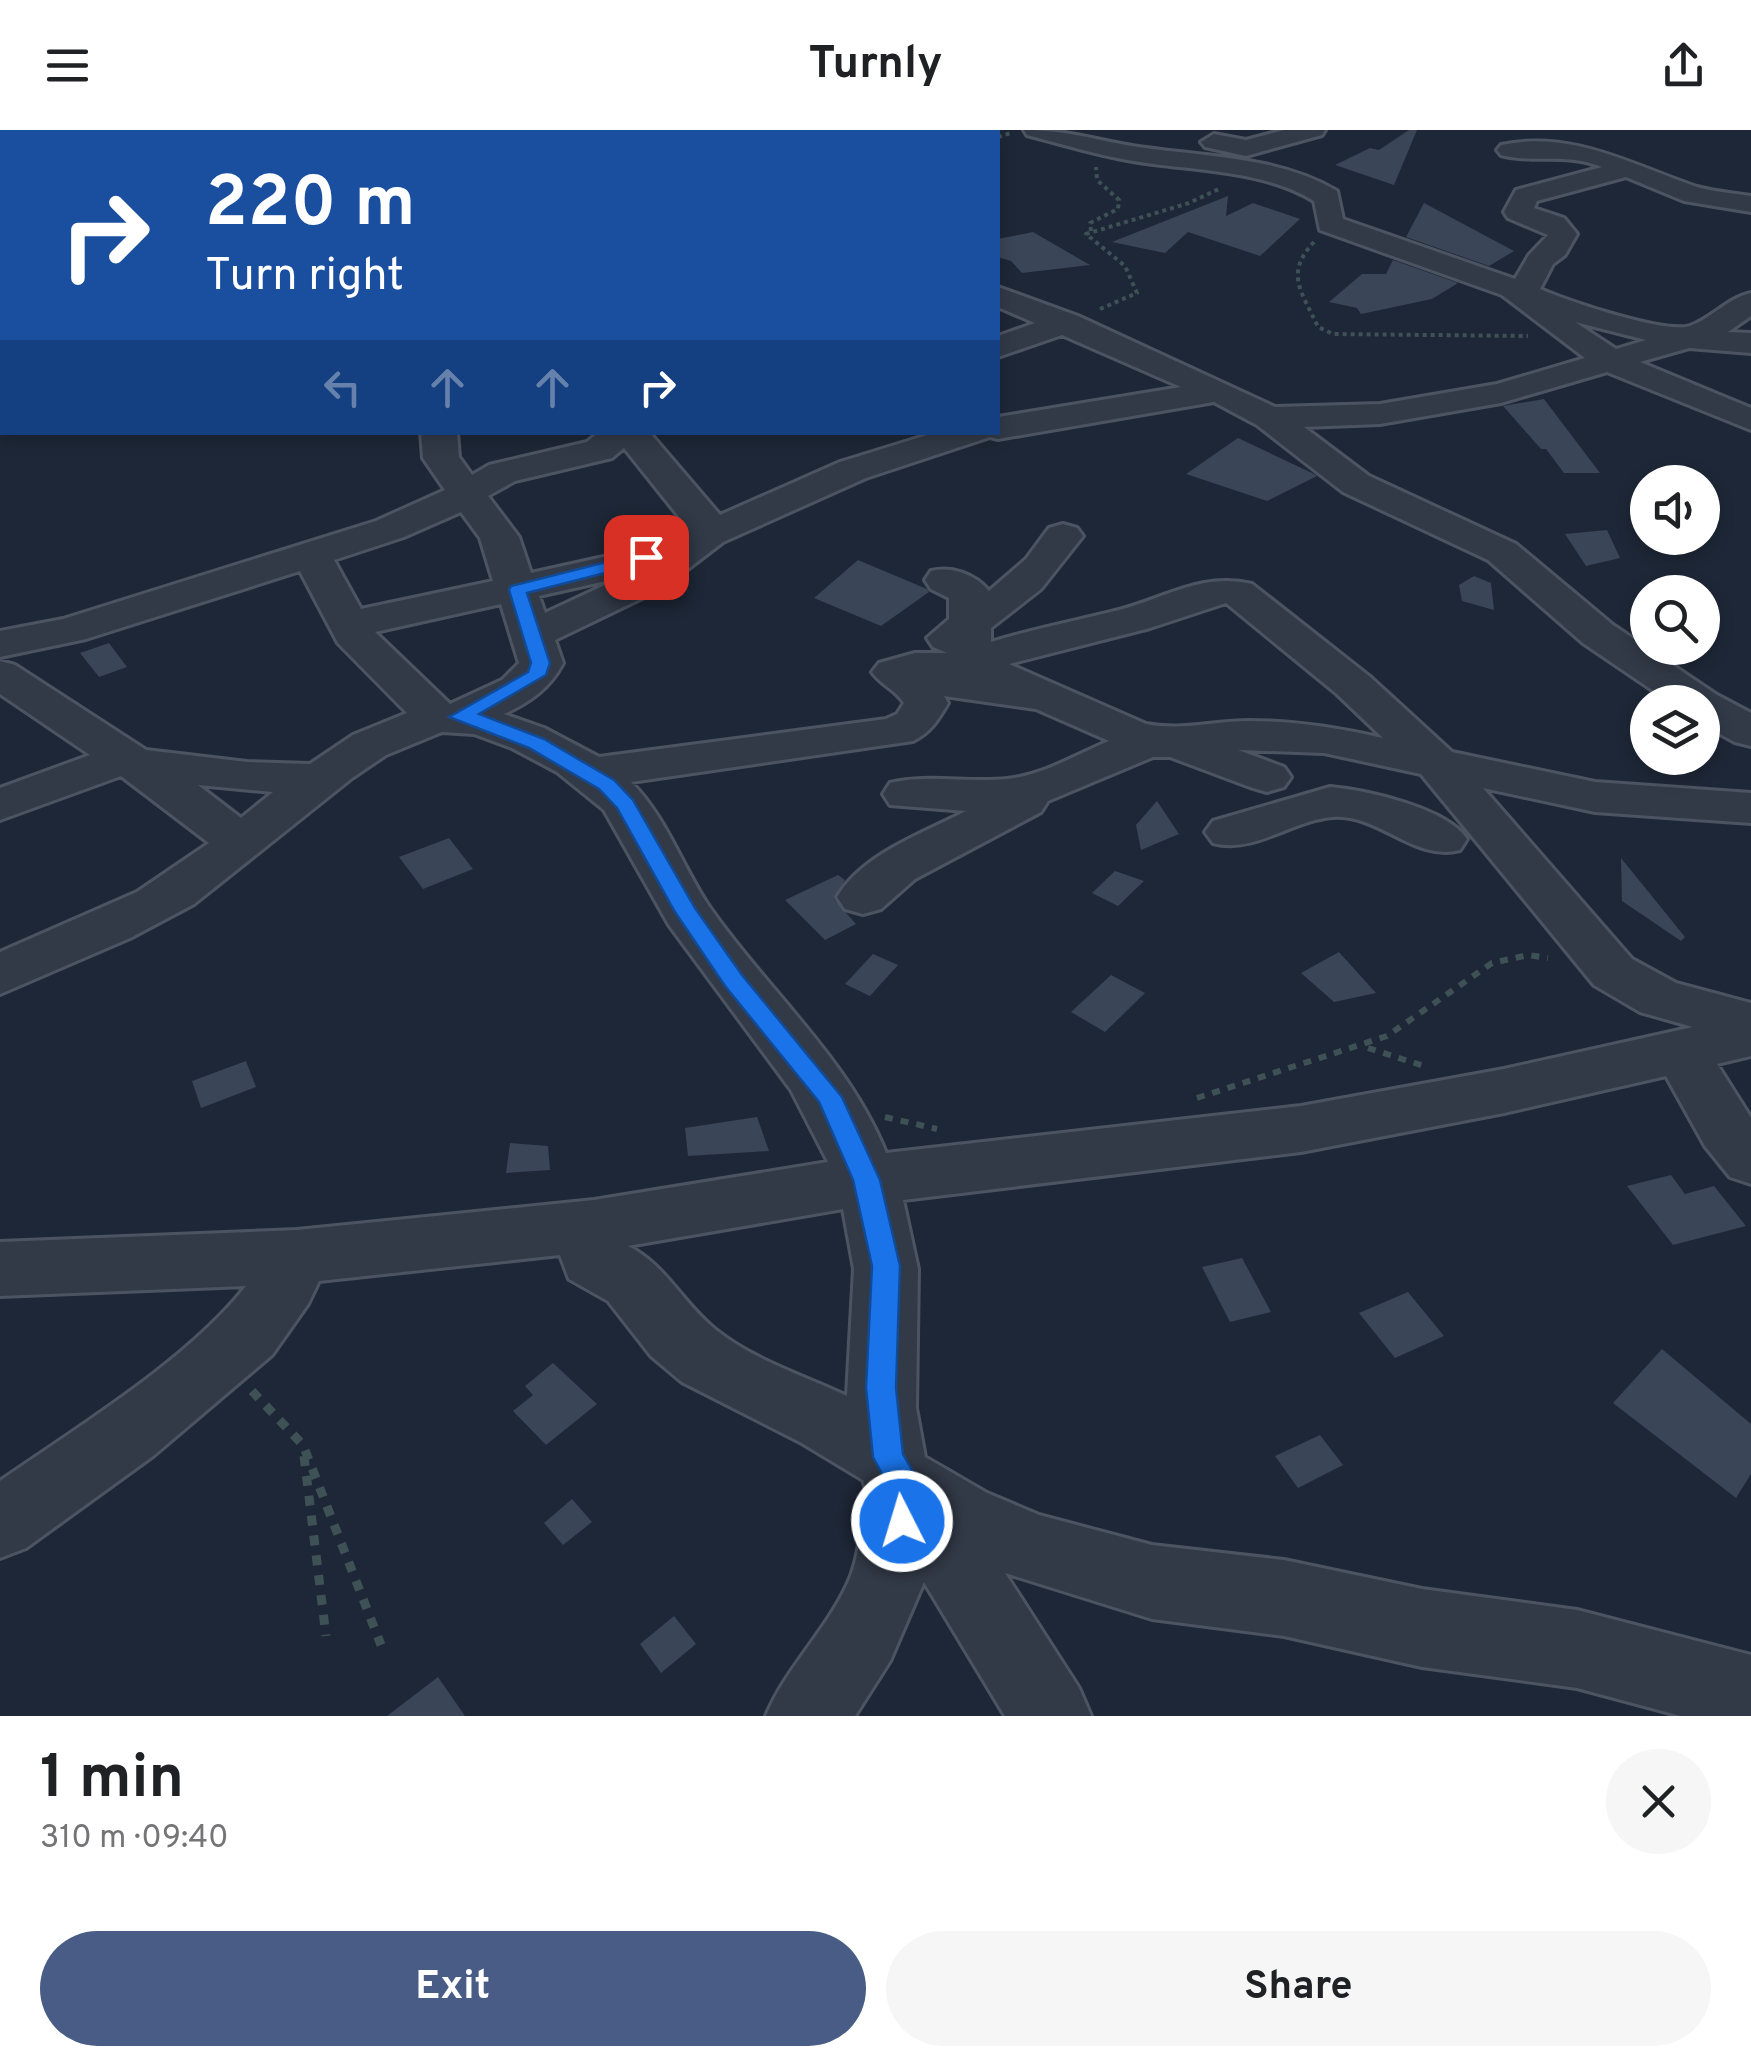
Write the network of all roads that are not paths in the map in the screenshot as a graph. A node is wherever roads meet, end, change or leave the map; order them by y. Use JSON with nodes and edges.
{"nodes":[{"id":1,"x":1036,"y":130,"type":"edge"},
{"id":2,"x":1112,"y":130,"type":"edge"},
{"id":3,"x":1313,"y":130,"type":"edge"},
{"id":4,"x":1191,"y":133,"type":"dead end"},
{"id":5,"x":1088,"y":144,"type":"junction"},
{"id":6,"x":1247,"y":149,"type":"edge"},
{"id":7,"x":1510,"y":150,"type":"dead end"},
{"id":8,"x":1628,"y":158,"type":"junction"},
{"id":9,"x":1713,"y":170,"type":"dead end"},
{"id":10,"x":1751,"y":188,"type":"edge"},
{"id":11,"x":1751,"y":204,"type":"edge"},
{"id":12,"x":1514,"y":290,"type":"junction"},
{"id":13,"x":1000,"y":297,"type":"edge"},
{"id":14,"x":1751,"y":302,"type":"edge"},
{"id":15,"x":1067,"y":323,"type":"junction"},
{"id":16,"x":1687,"y":338,"type":"junction"},
{"id":17,"x":1751,"y":343,"type":"edge"},
{"id":18,"x":1000,"y":346,"type":"edge"},
{"id":19,"x":1611,"y":361,"type":"junction"},
{"id":20,"x":1220,"y":391,"type":"junction"},
{"id":21,"x":1380,"y":414,"type":"junction"},
{"id":22,"x":1269,"y":418,"type":"junction"},
{"id":23,"x":1751,"y":420,"type":"edge"},
{"id":24,"x":1000,"y":428,"type":"edge"},
{"id":25,"x":439,"y":435,"type":"edge"},
{"id":26,"x":617,"y":435,"type":"edge"},
{"id":27,"x":632,"y":435,"type":"edge"},
{"id":28,"x":851,"y":435,"type":"edge"},
{"id":29,"x":966,"y":435,"type":"edge"},
{"id":30,"x":881,"y":461,"type":"junction"},
{"id":31,"x":1356,"y":484,"type":"junction"},
{"id":32,"x":467,"y":493,"type":"junction"},
{"id":33,"x":709,"y":534,"type":"junction"},
{"id":34,"x":1063,"y":536,"type":"dead end"},
{"id":35,"x":499,"y":537,"type":"junction"},
{"id":36,"x":310,"y":554,"type":"junction"},
{"id":37,"x":576,"y":578,"type":"junction"},
{"id":38,"x":945,"y":580,"type":"dead end"},
{"id":39,"x":518,"y":590,"type":"junction"},
{"id":40,"x":347,"y":625,"type":"junction"},
{"id":41,"x":534,"y":634,"type":"junction"},
{"id":42,"x":976,"y":642,"type":"junction"},
{"id":43,"x":0,"y":644,"type":"edge"},
{"id":44,"x":911,"y":672,"type":"junction"},
{"id":45,"x":0,"y":674,"type":"edge"},
{"id":46,"x":1673,"y":685,"type":"edge"},
{"id":47,"x":1058,"y":704,"type":"junction"},
{"id":48,"x":1720,"y":715,"type":"edge"},
{"id":49,"x":448,"y":718,"type":"junction"},
{"id":50,"x":1751,"y":732,"type":"edge"},
{"id":51,"x":1324,"y":739,"type":"junction"},
{"id":52,"x":1166,"y":742,"type":"junction"},
{"id":53,"x":133,"y":760,"type":"junction"},
{"id":54,"x":589,"y":773,"type":"junction"},
{"id":55,"x":1267,"y":778,"type":"junction"},
{"id":56,"x":322,"y":779,"type":"junction"},
{"id":57,"x":1027,"y":791,"type":"junction"},
{"id":58,"x":908,"y":794,"type":"dead end"},
{"id":59,"x":1446,"y":798,"type":"junction"},
{"id":60,"x":0,"y":806,"type":"edge"},
{"id":61,"x":1751,"y":808,"type":"edge"},
{"id":62,"x":241,"y":844,"type":"junction"},
{"id":63,"x":863,"y":897,"type":"dead end"},
{"id":64,"x":0,"y":975,"type":"edge"},
{"id":65,"x":1751,"y":1022,"type":"edge"},
{"id":66,"x":1751,"y":1035,"type":"edge"},
{"id":67,"x":1680,"y":1050,"type":"junction"},
{"id":68,"x":1751,"y":1160,"type":"edge"},
{"id":69,"x":866,"y":1180,"type":"junction"},
{"id":70,"x":594,"y":1226,"type":"junction"},
{"id":71,"x":297,"y":1257,"type":"junction"},
{"id":72,"x":0,"y":1269,"type":"edge"},
{"id":73,"x":896,"y":1470,"type":"junction"},
{"id":74,"x":0,"y":1524,"type":"edge"},
{"id":75,"x":1751,"y":1695,"type":"edge"},
{"id":76,"x":806,"y":1716,"type":"edge"},
{"id":77,"x":1051,"y":1716,"type":"edge"}],
"edges":[{"from":1,"to":5,"type":"street"},
{"from":2,"to":5,"type":"street"},
{"from":3,"to":6,"type":"street"},
{"from":4,"to":6,"type":"street"},
{"from":5,"to":6,"type":"street"},
{"from":6,"to":12,"type":"street"},
{"from":7,"to":8,"type":"street"},
{"from":8,"to":11,"type":"street"},
{"from":8,"to":12,"type":"street"},
{"from":9,"to":10,"type":"street"},
{"from":12,"to":16,"type":"street"},
{"from":12,"to":19,"type":"street"},
{"from":13,"to":15,"type":"street"},
{"from":14,"to":16,"type":"street"},
{"from":15,"to":18,"type":"street"},
{"from":15,"to":20,"type":"street"},
{"from":16,"to":17,"type":"street"},
{"from":16,"to":19,"type":"street"},
{"from":19,"to":21,"type":"street"},
{"from":19,"to":23,"type":"street"},
{"from":20,"to":22,"type":"street"},
{"from":20,"to":24,"type":"street"},
{"from":21,"to":22,"type":"street"},
{"from":21,"to":31,"type":"street"},
{"from":22,"to":31,"type":"street"},
{"from":25,"to":32,"type":"street"},
{"from":26,"to":32,"type":"street"},
{"from":27,"to":33,"type":"street"},
{"from":28,"to":30,"type":"street"},
{"from":29,"to":30,"type":"street"},
{"from":30,"to":33,"type":"street"},
{"from":31,"to":46,"type":"street"},
{"from":32,"to":35,"type":"street"},
{"from":32,"to":36,"type":"street"},
{"from":33,"to":37,"type":"street"},
{"from":33,"to":41,"type":"street"},
{"from":34,"to":42,"type":"street"},
{"from":35,"to":37,"type":"street"},
{"from":35,"to":39,"type":"street"},
{"from":36,"to":40,"type":"street"},
{"from":36,"to":43,"type":"street"},
{"from":37,"to":39,"type":"street"},
{"from":38,"to":42,"type":"street"},
{"from":39,"to":40,"type":"street"},
{"from":39,"to":41,"type":"street"},
{"from":40,"to":49,"type":"street"},
{"from":41,"to":49,"type":"street"},
{"from":42,"to":44,"type":"street"},
{"from":42,"to":47,"type":"street"},
{"from":42,"to":59,"type":"street"},
{"from":44,"to":47,"type":"street"},
{"from":44,"to":54,"type":"street"},
{"from":45,"to":53,"type":"street"},
{"from":47,"to":52,"type":"street"},
{"from":47,"to":57,"type":"street"},
{"from":48,"to":50,"type":"street"},
{"from":49,"to":54,"type":"street"},
{"from":49,"to":56,"type":"street"},
{"from":51,"to":52,"type":"street"},
{"from":51,"to":55,"type":"street"},
{"from":51,"to":59,"type":"street"},
{"from":52,"to":55,"type":"street"},
{"from":52,"to":57,"type":"street"},
{"from":53,"to":56,"type":"street"},
{"from":53,"to":60,"type":"street"},
{"from":53,"to":62,"type":"street"},
{"from":54,"to":69,"type":"street"},
{"from":55,"to":59,"type":"street"},
{"from":56,"to":62,"type":"street"},
{"from":57,"to":58,"type":"street"},
{"from":57,"to":63,"type":"street"},
{"from":59,"to":61,"type":"street"},
{"from":59,"to":65,"type":"street"},
{"from":62,"to":64,"type":"street"},
{"from":66,"to":67,"type":"street"},
{"from":67,"to":68,"type":"street"},
{"from":67,"to":69,"type":"street"},
{"from":69,"to":70,"type":"street"},
{"from":69,"to":73,"type":"street"},
{"from":70,"to":71,"type":"street"},
{"from":70,"to":73,"type":"street"},
{"from":71,"to":72,"type":"street"},
{"from":71,"to":74,"type":"street"},
{"from":73,"to":75,"type":"street"},
{"from":73,"to":76,"type":"street"},
{"from":73,"to":77,"type":"street"}]}
